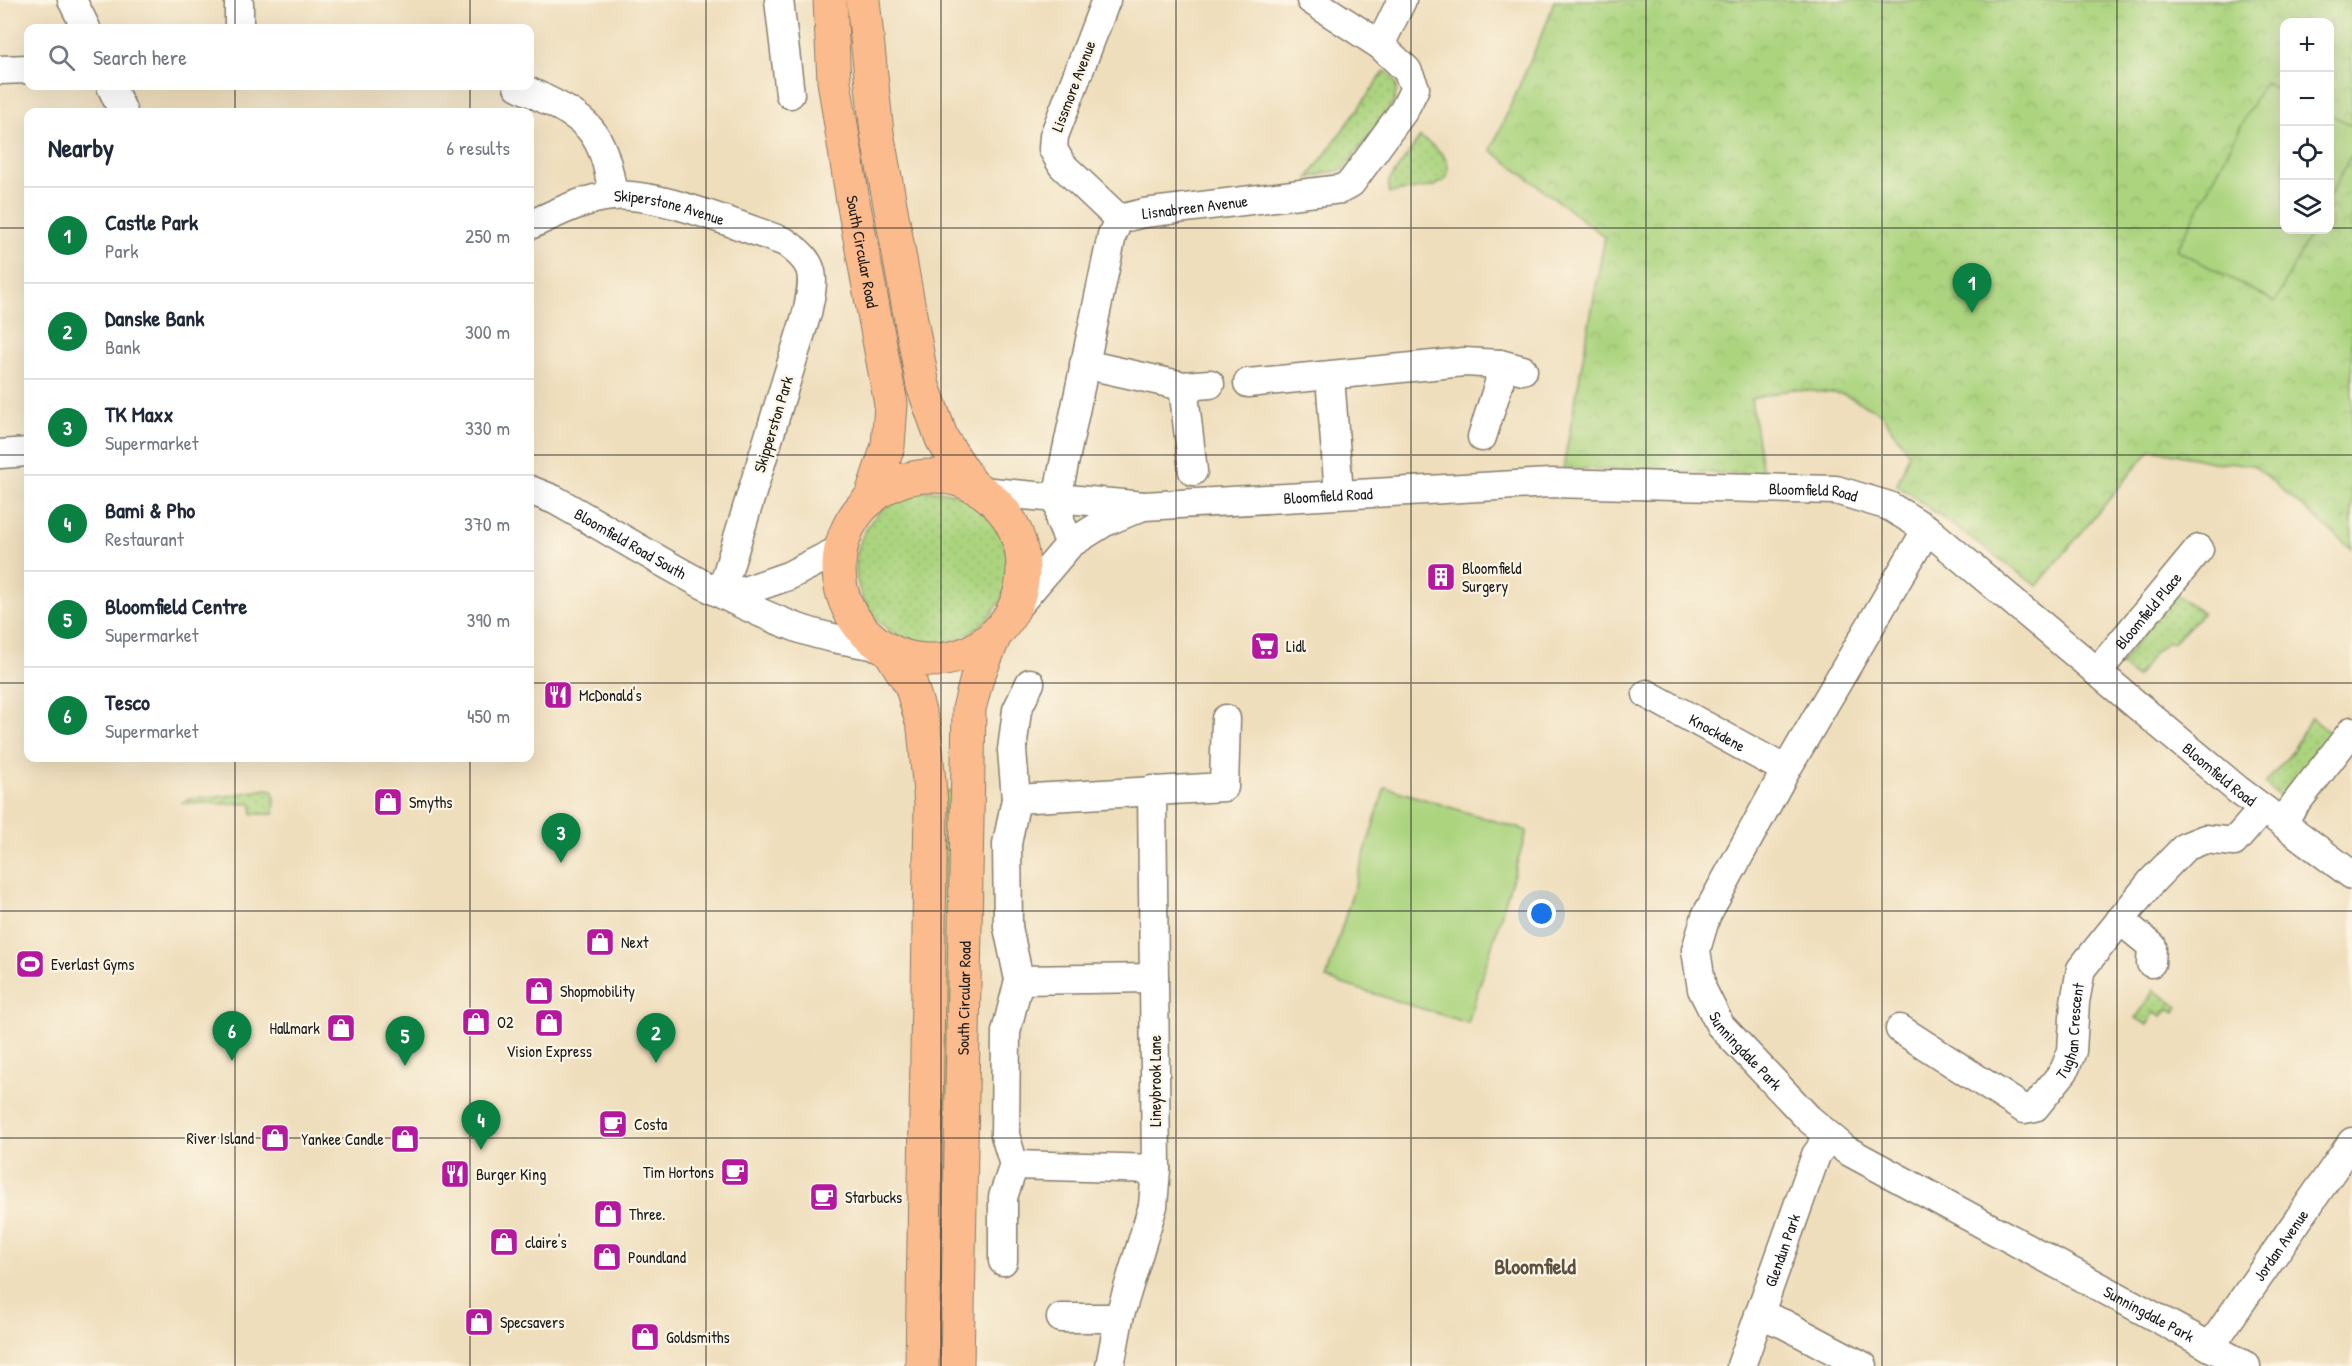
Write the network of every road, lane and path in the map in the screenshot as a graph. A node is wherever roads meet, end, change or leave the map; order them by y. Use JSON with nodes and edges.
{"nodes":[{"id":1,"x":72,"y":0,"type":"edge"},
{"id":2,"x":779,"y":0,"type":"edge"},
{"id":3,"x":830,"y":0,"type":"edge"},
{"id":4,"x":863,"y":0,"type":"edge"},
{"id":5,"x":1106,"y":0,"type":"edge"},
{"id":6,"x":1311,"y":0,"type":"edge"},
{"id":7,"x":1402,"y":0,"type":"edge"},
{"id":8,"x":84,"y":24,"type":"edge"},
{"id":9,"x":1380,"y":45,"type":"junction"},
{"id":10,"x":24,"y":69,"type":"edge"},
{"id":11,"x":0,"y":70,"type":"edge"},
{"id":12,"x":113,"y":90,"type":"edge"},
{"id":13,"x":526,"y":90,"type":"edge"},
{"id":14,"x":790,"y":94,"type":"dead end"},
{"id":15,"x":121,"y":108,"type":"edge"},
{"id":16,"x":614,"y":196,"type":"junction"},
{"id":17,"x":1119,"y":219,"type":"junction"},
{"id":18,"x":534,"y":223,"type":"edge"},
{"id":19,"x":804,"y":255,"type":"joint"},
{"id":20,"x":1084,"y":364,"type":"junction"},
{"id":21,"x":1330,"y":377,"type":"junction"},
{"id":22,"x":1248,"y":383,"type":"dead end"},
{"id":23,"x":1482,"y":437,"type":"dead end"},
{"id":24,"x":24,"y":452,"type":"edge"},
{"id":25,"x":0,"y":454,"type":"edge"},
{"id":26,"x":1193,"y":471,"type":"dead end"},
{"id":27,"x":977,"y":488,"type":"junction"},
{"id":28,"x":534,"y":492,"type":"edge"},
{"id":29,"x":1339,"y":494,"type":"junction"},
{"id":30,"x":1058,"y":497,"type":"junction"},
{"id":31,"x":870,"y":500,"type":"junction"},
{"id":32,"x":1144,"y":506,"type":"junction"},
{"id":33,"x":1927,"y":529,"type":"junction"},
{"id":34,"x":1070,"y":544,"type":"junction"},
{"id":35,"x":841,"y":549,"type":"junction"},
{"id":36,"x":2199,"y":549,"type":"dead end"},
{"id":37,"x":725,"y":595,"type":"junction"},
{"id":38,"x":1004,"y":623,"type":"junction"},
{"id":39,"x":886,"y":649,"type":"junction"},
{"id":40,"x":2097,"y":672,"type":"junction"},
{"id":41,"x":1030,"y":683,"type":"dead end"},
{"id":42,"x":1647,"y":694,"type":"dead end"},
{"id":43,"x":1226,"y":719,"type":"dead end"},
{"id":44,"x":2352,"y":731,"type":"edge"},
{"id":45,"x":1786,"y":770,"type":"junction"},
{"id":46,"x":1152,"y":790,"type":"junction"},
{"id":47,"x":1016,"y":799,"type":"junction"},
{"id":48,"x":2272,"y":815,"type":"junction"},
{"id":49,"x":2352,"y":874,"type":"edge"},
{"id":50,"x":2120,"y":920,"type":"junction"},
{"id":51,"x":2151,"y":963,"type":"dead end"},
{"id":52,"x":1154,"y":978,"type":"junction"},
{"id":53,"x":1019,"y":980,"type":"junction"},
{"id":54,"x":1900,"y":1029,"type":"dead end"},
{"id":55,"x":1829,"y":1137,"type":"junction"},
{"id":56,"x":2352,"y":1143,"type":"edge"},
{"id":57,"x":1014,"y":1165,"type":"junction"},
{"id":58,"x":1156,"y":1169,"type":"junction"},
{"id":59,"x":1003,"y":1261,"type":"dead end"},
{"id":60,"x":1759,"y":1314,"type":"junction"},
{"id":61,"x":1061,"y":1318,"type":"dead end"},
{"id":62,"x":1119,"y":1318,"type":"junction"},
{"id":63,"x":2210,"y":1347,"type":"junction"},
{"id":64,"x":958,"y":1351,"type":"edge"},
{"id":65,"x":922,"y":1366,"type":"edge"},
{"id":66,"x":972,"y":1366,"type":"edge"},
{"id":67,"x":1110,"y":1366,"type":"edge"},
{"id":68,"x":1741,"y":1366,"type":"edge"},
{"id":69,"x":1863,"y":1366,"type":"edge"},
{"id":70,"x":2246,"y":1366,"type":"edge"}],
"edges":[{"from":1,"to":8,"type":"street"},
{"from":2,"to":14,"type":"street"},
{"from":3,"to":31,"type":"highway","name":"South Circular Road"},
{"from":4,"to":27,"type":"highway"},
{"from":5,"to":17,"type":"street","name":"Lissmore Avenue"},
{"from":6,"to":9,"type":"street","name":"Lisnabreen Avenue"},
{"from":7,"to":9,"type":"street"},
{"from":9,"to":17,"type":"street","name":"Lisnabreen Avenue"},
{"from":10,"to":11,"type":"street"},
{"from":12,"to":15,"type":"street"},
{"from":13,"to":16,"type":"street"},
{"from":16,"to":18,"type":"street","name":"Skiperstone Avenue"},
{"from":16,"to":19,"type":"street","name":"Skiperstone Avenue"},
{"from":17,"to":20,"type":"street","name":"Lisnabreen Avenue"},
{"from":19,"to":37,"type":"street","name":"Skipperston Park"},
{"from":20,"to":26,"type":"street"},
{"from":20,"to":30,"type":"street","name":"Lisnabreen Avenue"},
{"from":21,"to":22,"type":"street"},
{"from":21,"to":23,"type":"street"},
{"from":21,"to":29,"type":"street"},
{"from":24,"to":25,"type":"street"},
{"from":27,"to":30,"type":"street","name":"Bloomfield Road"},
{"from":27,"to":31,"type":"highway"},
{"from":27,"to":38,"type":"highway"},
{"from":28,"to":37,"type":"street","name":"Bloomfield Road South"},
{"from":29,"to":32,"type":"street","name":"Bloomfield Road"},
{"from":29,"to":33,"type":"street","name":"Bloomfield Road"},
{"from":30,"to":32,"type":"street","name":"Bloomfield Road"},
{"from":30,"to":34,"type":"street","name":"Lisnabreen Avenue"},
{"from":31,"to":35,"type":"highway"},
{"from":32,"to":34,"type":"street","name":"Bloomfield Road"},
{"from":33,"to":40,"type":"street","name":"Bloomfield Road"},
{"from":33,"to":45,"type":"street","name":"Sunningdale Park"},
{"from":34,"to":38,"type":"street","name":"Bloomfield Road"},
{"from":35,"to":37,"type":"street"},
{"from":35,"to":39,"type":"highway"},
{"from":36,"to":40,"type":"street","name":"Bloomfield Place"},
{"from":37,"to":39,"type":"street","name":"Bloomfield Road South"},
{"from":38,"to":39,"type":"highway"},
{"from":38,"to":64,"type":"highway","name":"South Circular Road"},
{"from":39,"to":65,"type":"highway"},
{"from":40,"to":48,"type":"street","name":"Bloomfield Road"},
{"from":41,"to":47,"type":"street"},
{"from":42,"to":45,"type":"street","name":"Knockdene"},
{"from":43,"to":46,"type":"street"},
{"from":44,"to":48,"type":"street"},
{"from":45,"to":55,"type":"street","name":"Sunningdale Park"},
{"from":46,"to":47,"type":"street"},
{"from":46,"to":52,"type":"street","name":"Lineybrook Lane"},
{"from":47,"to":53,"type":"street"},
{"from":48,"to":49,"type":"street","name":"Bloomfield Road"},
{"from":48,"to":50,"type":"street","name":"Tughan Crescent"},
{"from":50,"to":51,"type":"street"},
{"from":50,"to":54,"type":"street","name":"Tughan Crescent"},
{"from":52,"to":53,"type":"street"},
{"from":52,"to":58,"type":"street","name":"Lineybrook Lane"},
{"from":53,"to":57,"type":"street"},
{"from":55,"to":60,"type":"street","name":"Glendun Park"},
{"from":55,"to":63,"type":"street","name":"Sunningdale Park"},
{"from":56,"to":63,"type":"street","name":"Jordan Avenue"},
{"from":57,"to":58,"type":"street"},
{"from":57,"to":59,"type":"street"},
{"from":58,"to":62,"type":"street","name":"Lineybrook Lane"},
{"from":60,"to":68,"type":"street","name":"Glendun Park"},
{"from":60,"to":69,"type":"street"},
{"from":61,"to":62,"type":"street"},
{"from":62,"to":67,"type":"street","name":"Lineybrook Lane"},
{"from":63,"to":70,"type":"street","name":"Sunningdale Park"},
{"from":64,"to":66,"type":"street"}]}
